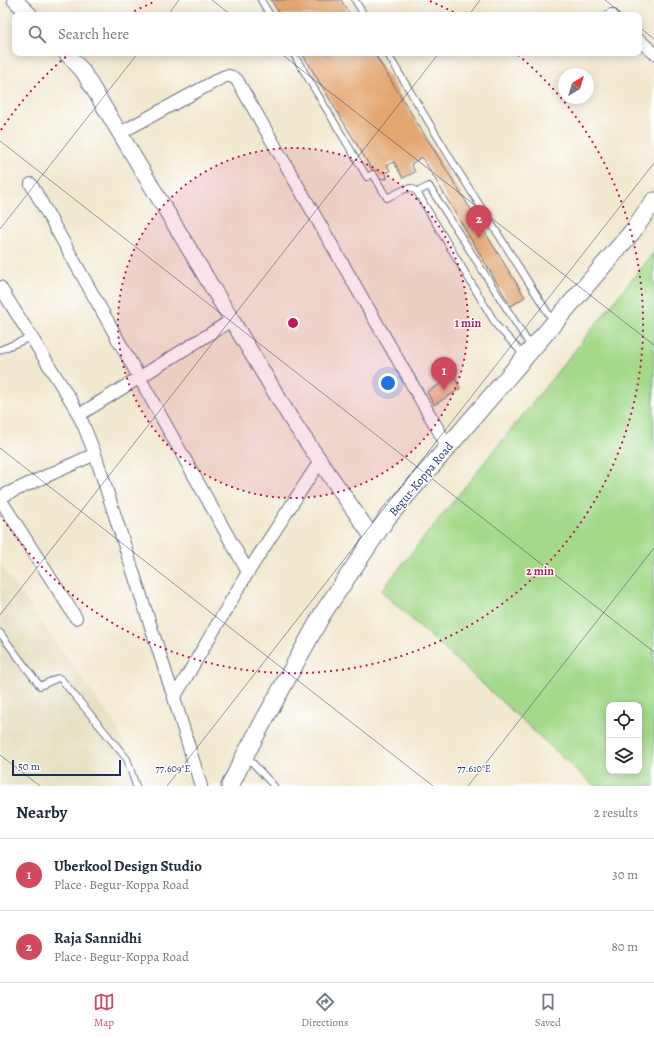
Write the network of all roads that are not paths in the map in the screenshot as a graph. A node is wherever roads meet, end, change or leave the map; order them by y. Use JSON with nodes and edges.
{"nodes":[{"id":1,"x":15,"y":0,"type":"edge"},
{"id":2,"x":262,"y":0,"type":"edge"},
{"id":3,"x":355,"y":0,"type":"edge"},
{"id":4,"x":27,"y":12,"type":"edge"},
{"id":5,"x":268,"y":12,"type":"edge"},
{"id":6,"x":362,"y":12,"type":"edge"},
{"id":7,"x":642,"y":43,"type":"edge"},
{"id":8,"x":654,"y":54,"type":"edge"},
{"id":9,"x":69,"y":56,"type":"edge"},
{"id":10,"x":295,"y":56,"type":"edge"},
{"id":11,"x":389,"y":56,"type":"edge"},
{"id":12,"x":120,"y":133,"type":"junction"},
{"id":13,"x":31,"y":184,"type":"dead end"},
{"id":14,"x":417,"y":192,"type":"junction"},
{"id":15,"x":654,"y":201,"type":"edge"},
{"id":16,"x":0,"y":287,"type":"edge"},
{"id":17,"x":232,"y":320,"type":"junction"},
{"id":18,"x":554,"y":323,"type":"junction"},
{"id":19,"x":31,"y":337,"type":"junction"},
{"id":20,"x":0,"y":350,"type":"edge"},
{"id":21,"x":529,"y":352,"type":"junction"},
{"id":22,"x":139,"y":378,"type":"junction"},
{"id":23,"x":79,"y":415,"type":"junction"},
{"id":24,"x":448,"y":447,"type":"junction"},
{"id":25,"x":95,"y":454,"type":"junction"},
{"id":26,"x":320,"y":461,"type":"junction"},
{"id":27,"x":0,"y":498,"type":"edge"},
{"id":28,"x":373,"y":538,"type":"junction"},
{"id":29,"x":248,"y":572,"type":"junction"},
{"id":30,"x":76,"y":618,"type":"dead end"},
{"id":31,"x":0,"y":633,"type":"edge"},
{"id":32,"x":174,"y":698,"type":"junction"},
{"id":33,"x":245,"y":755,"type":"junction"},
{"id":34,"x":136,"y":786,"type":"edge"},
{"id":35,"x":201,"y":786,"type":"edge"},
{"id":36,"x":230,"y":786,"type":"edge"},
{"id":37,"x":274,"y":786,"type":"edge"}],
"edges":[{"from":1,"to":4,"type":"street"},
{"from":2,"to":5,"type":"lane"},
{"from":3,"to":6,"type":"lane"},
{"from":7,"to":8,"type":"street"},
{"from":9,"to":12,"type":"street"},
{"from":10,"to":14,"type":"lane"},
{"from":11,"to":18,"type":"lane"},
{"from":12,"to":17,"type":"street"},
{"from":12,"to":24,"type":"street"},
{"from":13,"to":22,"type":"street"},
{"from":14,"to":21,"type":"lane"},
{"from":14,"to":21,"type":"lane"},
{"from":15,"to":18,"type":"main road","name":"Begur-Koppa Road"},
{"from":16,"to":19,"type":"street"},
{"from":17,"to":22,"type":"street"},
{"from":17,"to":26,"type":"street"},
{"from":18,"to":21,"type":"main road","name":"Begur-Koppa Road"},
{"from":19,"to":20,"type":"lane"},
{"from":19,"to":23,"type":"street"},
{"from":21,"to":24,"type":"main road","name":"Begur-Koppa Road"},
{"from":22,"to":23,"type":"street"},
{"from":22,"to":29,"type":"street"},
{"from":23,"to":25,"type":"street"},
{"from":24,"to":28,"type":"main road","name":"Begur-Koppa Road"},
{"from":25,"to":27,"type":"street"},
{"from":25,"to":32,"type":"street"},
{"from":26,"to":28,"type":"street"},
{"from":26,"to":29,"type":"street"},
{"from":27,"to":30,"type":"street"},
{"from":28,"to":33,"type":"main road","name":"Begur-Koppa Road"},
{"from":29,"to":32,"type":"street"},
{"from":31,"to":34,"type":"lane"},
{"from":32,"to":35,"type":"street"},
{"from":33,"to":36,"type":"main road","name":"Begur-Koppa Road"},
{"from":33,"to":37,"type":"lane"}]}
